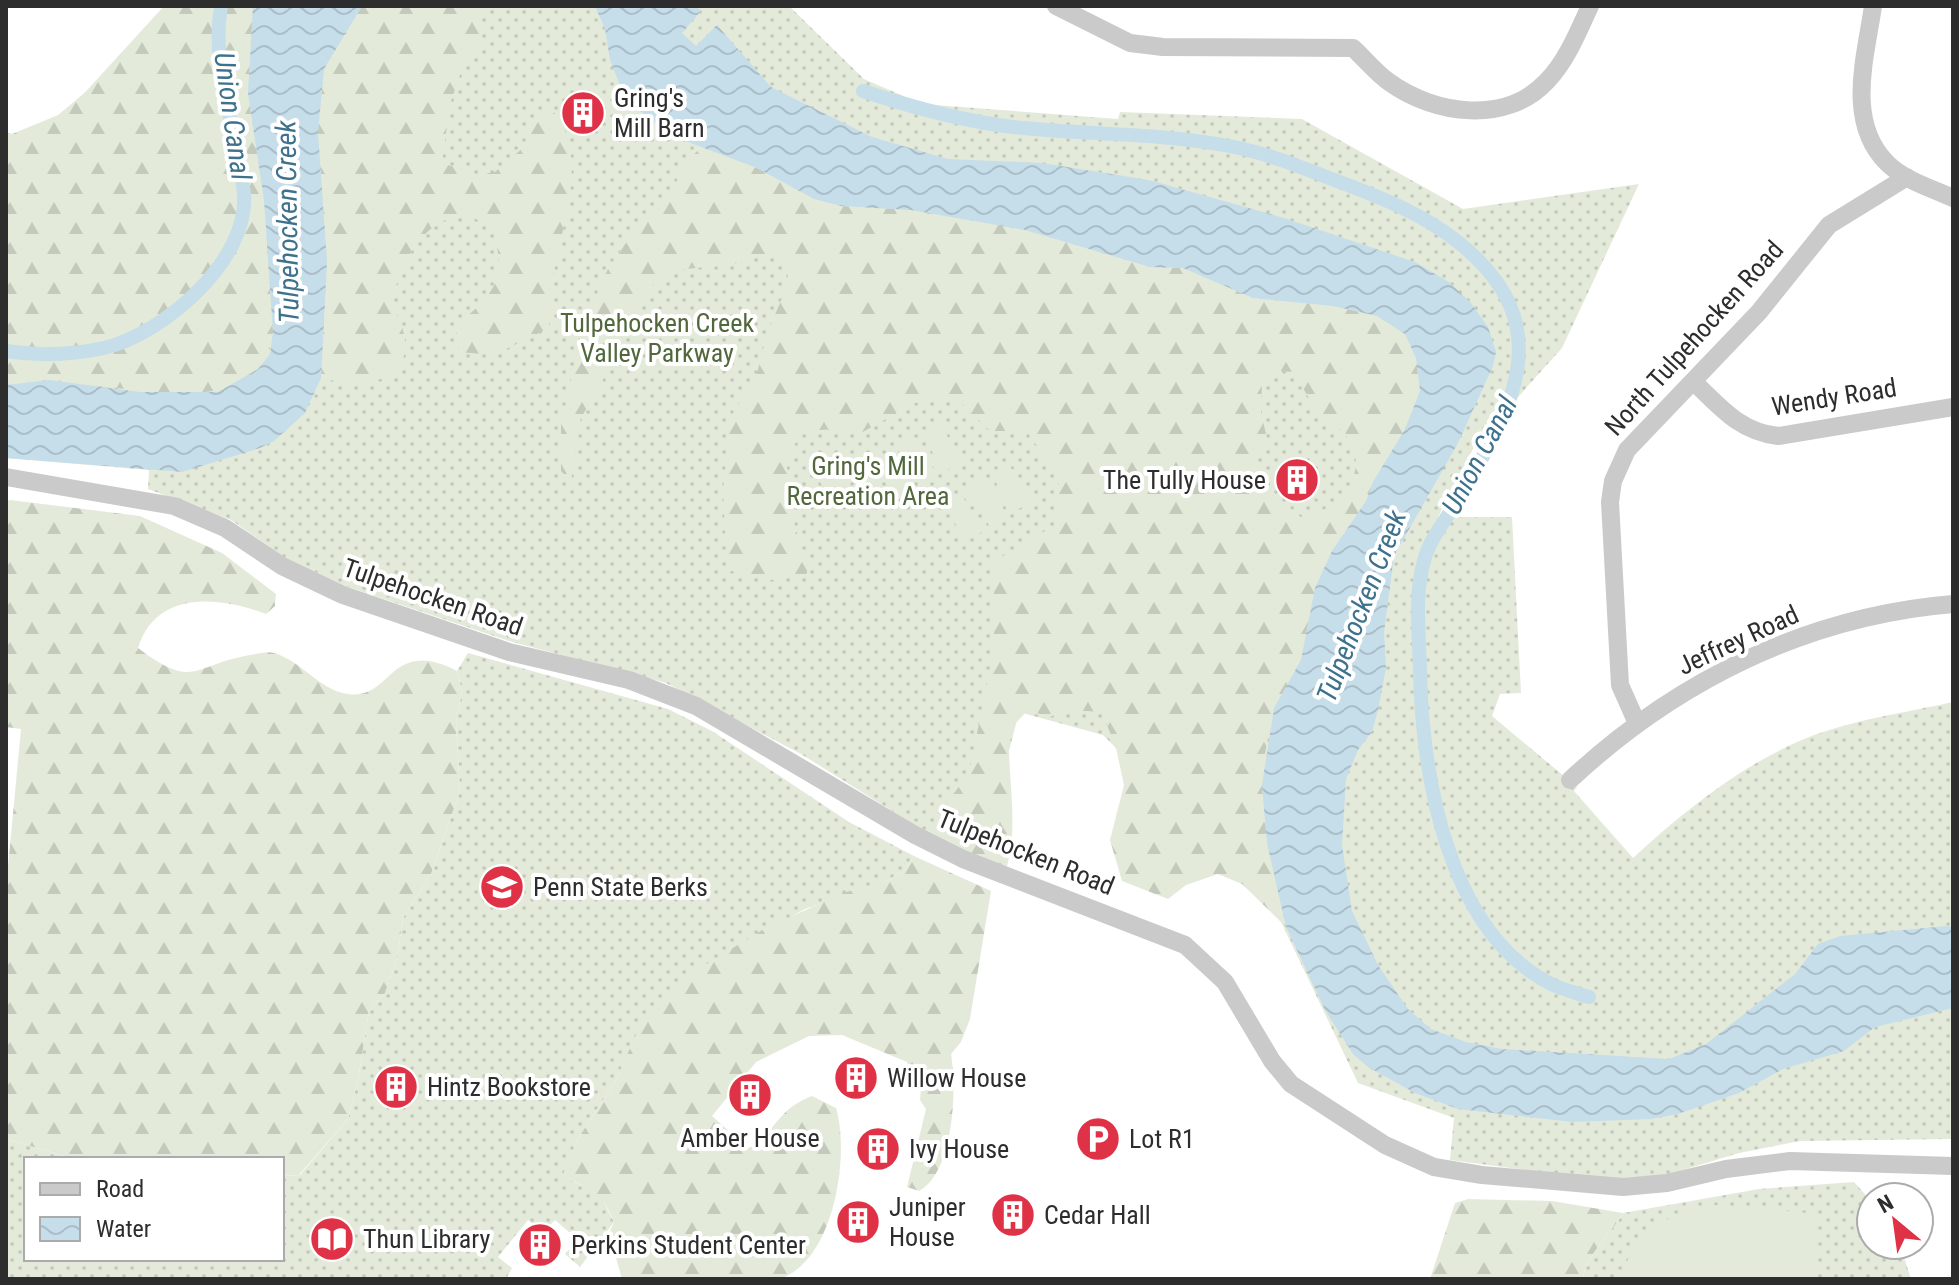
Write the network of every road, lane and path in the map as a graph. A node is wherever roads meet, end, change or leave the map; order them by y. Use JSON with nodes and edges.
{"nodes":[{"id":1,"x":1056,"y":6,"type":"edge"},
{"id":2,"x":1590,"y":6,"type":"edge"},
{"id":3,"x":1873,"y":6,"type":"edge"},
{"id":4,"x":1907,"y":177,"type":"junction"},
{"id":5,"x":1953,"y":198,"type":"edge"},
{"id":6,"x":1694,"y":382,"type":"junction"},
{"id":7,"x":1953,"y":407,"type":"edge"},
{"id":8,"x":6,"y":477,"type":"edge"},
{"id":9,"x":1953,"y":604,"type":"edge"},
{"id":10,"x":1636,"y":721,"type":"junction"},
{"id":11,"x":1570,"y":780,"type":"dead end"},
{"id":12,"x":1953,"y":1166,"type":"edge"}],
"edges":[{"from":1,"to":2,"type":"street"},
{"from":3,"to":4,"type":"street"},
{"from":4,"to":5,"type":"street"},
{"from":4,"to":6,"type":"street","name":"North Tulpehocken Road"},
{"from":6,"to":7,"type":"street","name":"Wendy Road"},
{"from":6,"to":10,"type":"street","name":"North Tulpehocken Road"},
{"from":8,"to":12,"type":"street","name":"Tulpehocken Road"},
{"from":9,"to":10,"type":"street","name":"Jeffrey Road"},
{"from":10,"to":11,"type":"street","name":"Jeffrey Road"}]}
